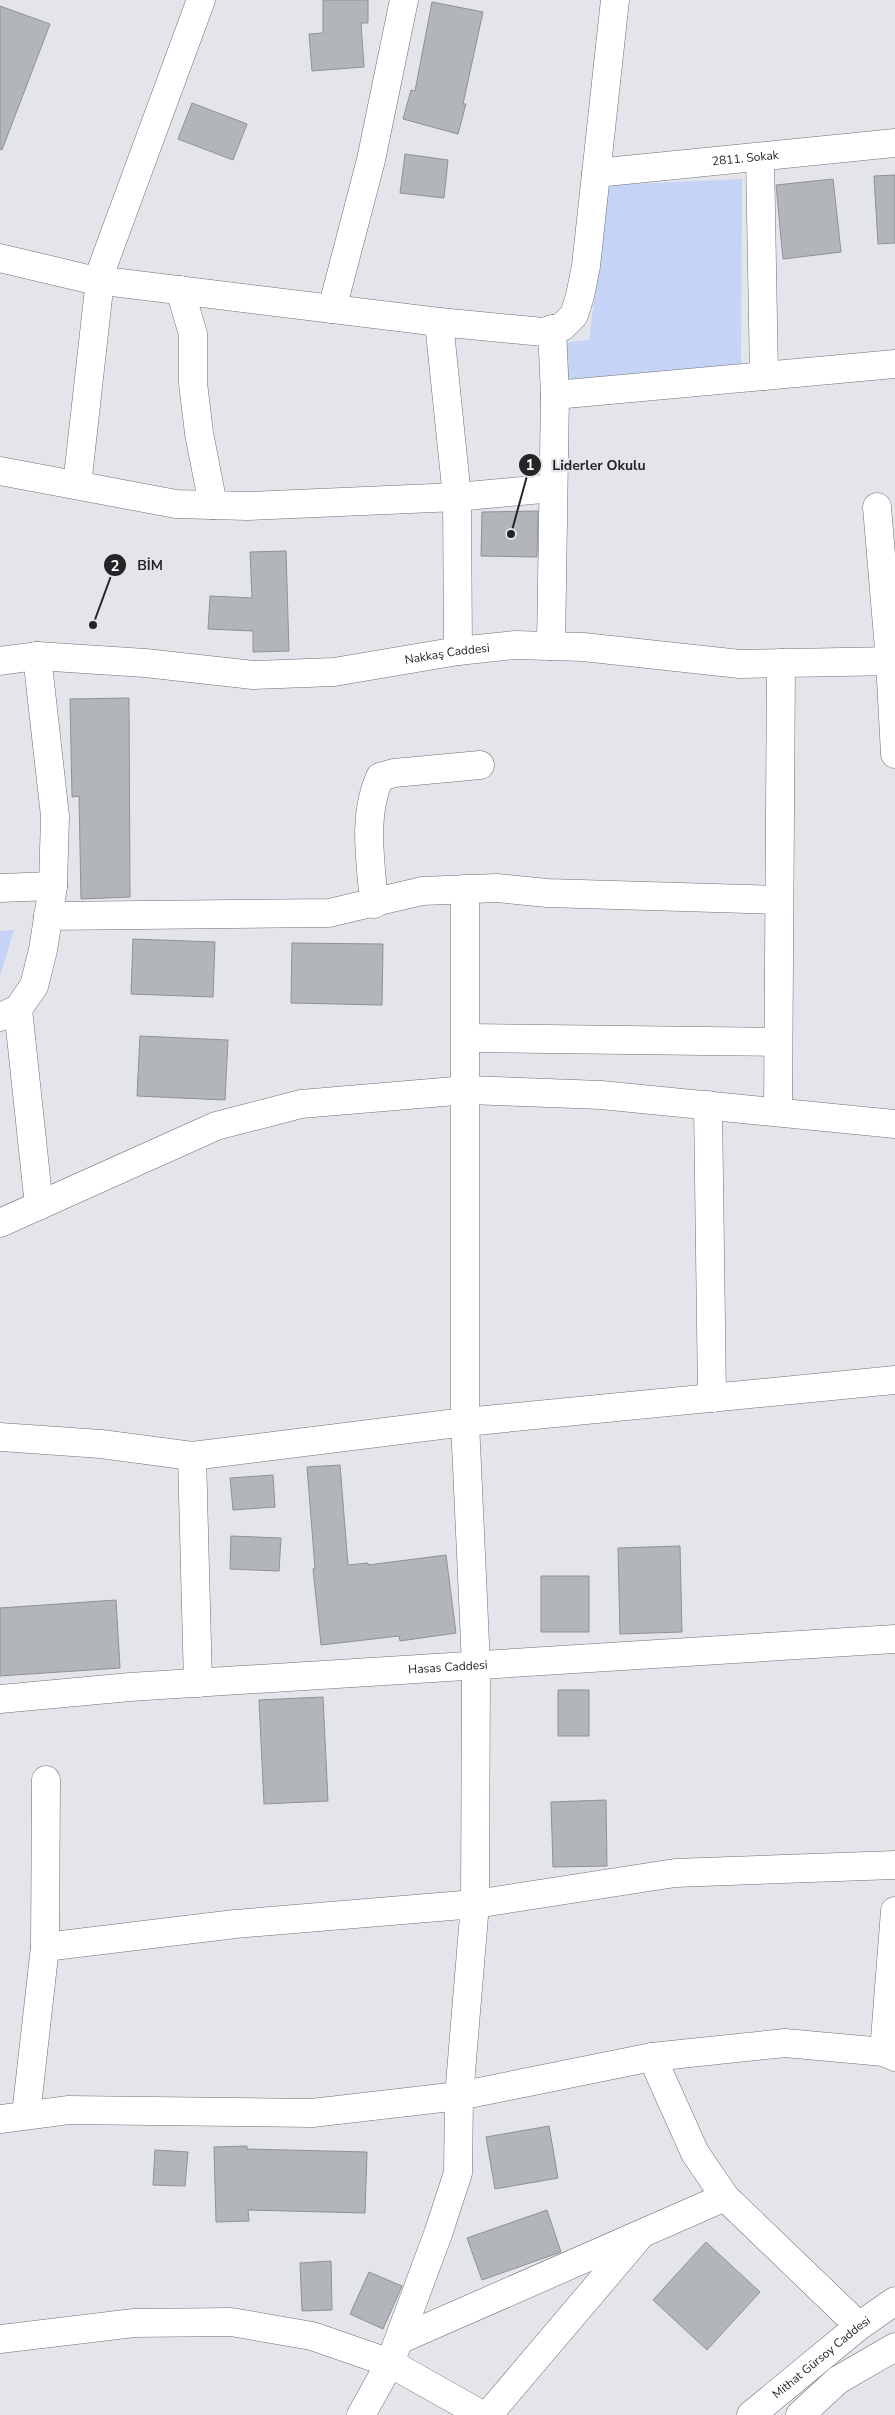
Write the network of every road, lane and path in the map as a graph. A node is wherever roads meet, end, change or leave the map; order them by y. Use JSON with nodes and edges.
{"nodes":[{"id":1,"x":201,"y":0,"type":"edge"},
{"id":2,"x":404,"y":0,"type":"edge"},
{"id":3,"x":616,"y":0,"type":"edge"},
{"id":4,"x":895,"y":143,"type":"edge"},
{"id":5,"x":760,"y":157,"type":"junction"},
{"id":6,"x":596,"y":172,"type":"junction"},
{"id":7,"x":0,"y":258,"type":"edge"},
{"id":8,"x":100,"y":280,"type":"junction"},
{"id":9,"x":180,"y":290,"type":"junction"},
{"id":10,"x":332,"y":309,"type":"junction"},
{"id":11,"x":439,"y":322,"type":"junction"},
{"id":12,"x":552,"y":329,"type":"junction"},
{"id":13,"x":895,"y":364,"type":"edge"},
{"id":14,"x":764,"y":376,"type":"junction"},
{"id":15,"x":555,"y":395,"type":"junction"},
{"id":16,"x":0,"y":471,"type":"edge"},
{"id":17,"x":77,"y":485,"type":"junction"},
{"id":18,"x":554,"y":488,"type":"junction"},
{"id":19,"x":457,"y":497,"type":"junction"},
{"id":20,"x":213,"y":505,"type":"junction"},
{"id":21,"x":877,"y":506,"type":"dead end"},
{"id":22,"x":552,"y":646,"type":"junction"},
{"id":23,"x":458,"y":651,"type":"junction"},
{"id":24,"x":37,"y":656,"type":"junction"},
{"id":25,"x":0,"y":661,"type":"edge"},
{"id":26,"x":892,"y":661,"type":"edge"},
{"id":27,"x":781,"y":663,"type":"junction"},
{"id":28,"x":895,"y":754,"type":"edge"},
{"id":29,"x":480,"y":765,"type":"dead end"},
{"id":30,"x":53,"y":886,"type":"junction"},
{"id":31,"x":0,"y":888,"type":"edge"},
{"id":32,"x":466,"y":889,"type":"junction"},
{"id":33,"x":779,"y":900,"type":"junction"},
{"id":34,"x":374,"y":904,"type":"junction"},
{"id":35,"x":48,"y":916,"type":"junction"},
{"id":36,"x":9,"y":1013,"type":"edge"},
{"id":37,"x":467,"y":1038,"type":"junction"},
{"id":38,"x":778,"y":1042,"type":"junction"},
{"id":39,"x":467,"y":1090,"type":"junction"},
{"id":40,"x":708,"y":1105,"type":"junction"},
{"id":41,"x":778,"y":1112,"type":"junction"},
{"id":42,"x":895,"y":1124,"type":"edge"},
{"id":43,"x":39,"y":1206,"type":"junction"},
{"id":44,"x":0,"y":1223,"type":"edge"},
{"id":45,"x":895,"y":1380,"type":"edge"},
{"id":46,"x":712,"y":1398,"type":"junction"},
{"id":47,"x":465,"y":1422,"type":"junction"},
{"id":48,"x":0,"y":1437,"type":"edge"},
{"id":49,"x":192,"y":1456,"type":"junction"},
{"id":50,"x":895,"y":1639,"type":"edge"},
{"id":51,"x":476,"y":1665,"type":"junction"},
{"id":52,"x":198,"y":1683,"type":"junction"},
{"id":53,"x":0,"y":1699,"type":"edge"},
{"id":54,"x":46,"y":1780,"type":"dead end"},
{"id":55,"x":895,"y":1865,"type":"edge"},
{"id":56,"x":475,"y":1904,"type":"junction"},
{"id":57,"x":895,"y":1911,"type":"edge"},
{"id":58,"x":44,"y":1947,"type":"junction"},
{"id":59,"x":889,"y":2055,"type":"edge"},
{"id":60,"x":652,"y":2057,"type":"junction"},
{"id":61,"x":459,"y":2096,"type":"junction"},
{"id":62,"x":13,"y":2117,"type":"edge"},
{"id":63,"x":725,"y":2197,"type":"junction"},
{"id":64,"x":642,"y":2233,"type":"junction"},
{"id":65,"x":895,"y":2301,"type":"edge"},
{"id":66,"x":859,"y":2326,"type":"junction"},
{"id":67,"x":0,"y":2339,"type":"edge"},
{"id":68,"x":895,"y":2347,"type":"edge"},
{"id":69,"x":394,"y":2352,"type":"junction"},
{"id":70,"x":361,"y":2415,"type":"edge"},
{"id":71,"x":482,"y":2415,"type":"edge"},
{"id":72,"x":488,"y":2415,"type":"edge"},
{"id":73,"x":751,"y":2415,"type":"edge"},
{"id":74,"x":800,"y":2415,"type":"edge"}],
"edges":[{"from":1,"to":8,"type":"street"},
{"from":2,"to":10,"type":"street"},
{"from":3,"to":6,"type":"street"},
{"from":4,"to":5,"type":"street","name":"2811. Sokak"},
{"from":5,"to":6,"type":"street","name":"2811. Sokak"},
{"from":5,"to":14,"type":"street"},
{"from":6,"to":12,"type":"street"},
{"from":7,"to":8,"type":"street"},
{"from":8,"to":9,"type":"street"},
{"from":8,"to":17,"type":"street"},
{"from":9,"to":10,"type":"street"},
{"from":9,"to":20,"type":"street"},
{"from":10,"to":11,"type":"street"},
{"from":11,"to":12,"type":"street"},
{"from":11,"to":19,"type":"street"},
{"from":12,"to":15,"type":"street"},
{"from":13,"to":14,"type":"street"},
{"from":14,"to":15,"type":"street"},
{"from":15,"to":18,"type":"street"},
{"from":16,"to":17,"type":"street"},
{"from":17,"to":20,"type":"street"},
{"from":18,"to":19,"type":"street"},
{"from":18,"to":22,"type":"street"},
{"from":19,"to":20,"type":"street"},
{"from":19,"to":23,"type":"street"},
{"from":21,"to":26,"type":"street"},
{"from":22,"to":23,"type":"street","name":"Nakkaş Caddesi"},
{"from":22,"to":27,"type":"street","name":"Nakkaş Caddesi"},
{"from":23,"to":24,"type":"street","name":"Nakkaş Caddesi"},
{"from":24,"to":25,"type":"street","name":"Nakkaş Caddesi"},
{"from":24,"to":30,"type":"street"},
{"from":26,"to":27,"type":"street","name":"Nakkaş Caddesi"},
{"from":26,"to":28,"type":"street"},
{"from":27,"to":33,"type":"street"},
{"from":29,"to":34,"type":"street"},
{"from":30,"to":31,"type":"street"},
{"from":30,"to":35,"type":"street"},
{"from":32,"to":33,"type":"street"},
{"from":32,"to":34,"type":"street"},
{"from":32,"to":37,"type":"street"},
{"from":33,"to":38,"type":"street"},
{"from":34,"to":35,"type":"street"},
{"from":35,"to":36,"type":"street"},
{"from":36,"to":43,"type":"street"},
{"from":37,"to":38,"type":"street"},
{"from":37,"to":39,"type":"street"},
{"from":38,"to":41,"type":"street"},
{"from":39,"to":40,"type":"street"},
{"from":39,"to":43,"type":"street"},
{"from":39,"to":47,"type":"street"},
{"from":40,"to":41,"type":"street"},
{"from":40,"to":46,"type":"street"},
{"from":41,"to":42,"type":"street"},
{"from":43,"to":44,"type":"street"},
{"from":45,"to":46,"type":"street"},
{"from":46,"to":47,"type":"street"},
{"from":47,"to":49,"type":"street"},
{"from":47,"to":51,"type":"street"},
{"from":48,"to":49,"type":"street"},
{"from":49,"to":52,"type":"street"},
{"from":50,"to":51,"type":"street","name":"Hasas Caddesi"},
{"from":51,"to":52,"type":"street","name":"Hasas Caddesi"},
{"from":51,"to":56,"type":"street"},
{"from":52,"to":53,"type":"street","name":"Hasas Caddesi"},
{"from":54,"to":58,"type":"street"},
{"from":55,"to":56,"type":"street"},
{"from":56,"to":58,"type":"street"},
{"from":56,"to":61,"type":"street"},
{"from":57,"to":59,"type":"street"},
{"from":58,"to":62,"type":"street"},
{"from":59,"to":60,"type":"street"},
{"from":60,"to":61,"type":"street"},
{"from":60,"to":63,"type":"street"},
{"from":61,"to":62,"type":"street"},
{"from":61,"to":69,"type":"street"},
{"from":63,"to":64,"type":"street"},
{"from":63,"to":66,"type":"street"},
{"from":64,"to":69,"type":"street"},
{"from":64,"to":72,"type":"street"},
{"from":65,"to":66,"type":"street","name":"Mithat Gürsoy Caddesi"},
{"from":66,"to":73,"type":"street","name":"Mithat Gürsoy Caddesi"},
{"from":67,"to":69,"type":"street"},
{"from":68,"to":74,"type":"street"},
{"from":69,"to":70,"type":"street"},
{"from":69,"to":71,"type":"street"}]}
